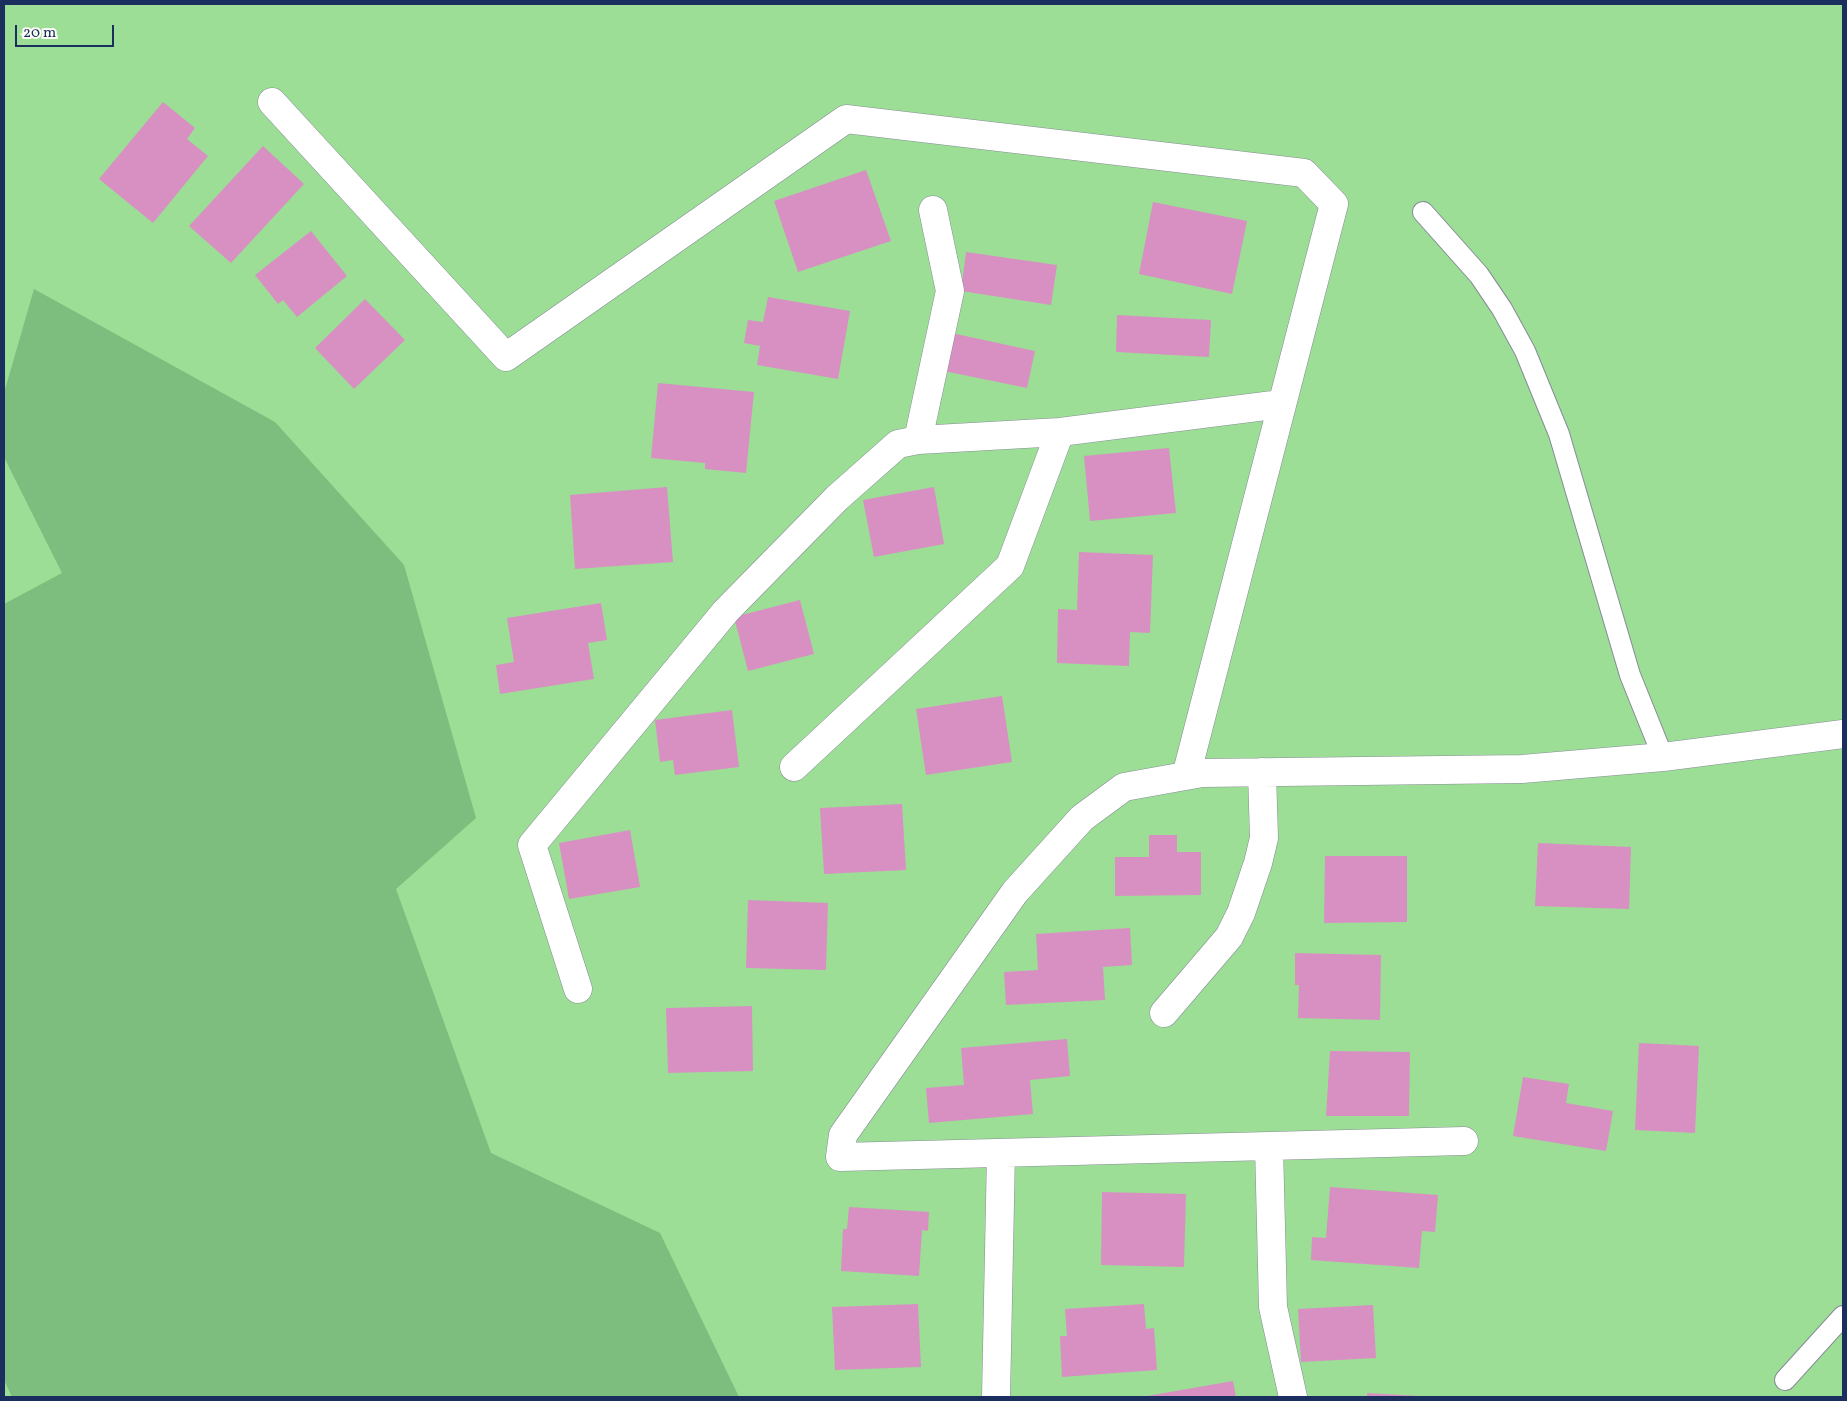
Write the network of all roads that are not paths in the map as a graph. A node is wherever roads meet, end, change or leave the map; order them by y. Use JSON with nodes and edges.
{"nodes":[{"id":1,"x":272,"y":102,"type":"dead end"},
{"id":2,"x":933,"y":210,"type":"dead end"},
{"id":3,"x":1423,"y":212,"type":"dead end"},
{"id":4,"x":1282,"y":404,"type":"junction"},
{"id":5,"x":1060,"y":432,"type":"junction"},
{"id":6,"x":918,"y":440,"type":"junction"},
{"id":7,"x":1843,"y":734,"type":"edge"},
{"id":8,"x":1663,"y":758,"type":"junction"},
{"id":9,"x":794,"y":767,"type":"dead end"},
{"id":10,"x":1262,"y":772,"type":"junction"},
{"id":11,"x":1186,"y":776,"type":"junction"},
{"id":12,"x":578,"y":989,"type":"dead end"},
{"id":13,"x":1164,"y":1013,"type":"dead end"},
{"id":14,"x":1464,"y":1142,"type":"dead end"},
{"id":15,"x":1269,"y":1146,"type":"junction"},
{"id":16,"x":1001,"y":1153,"type":"junction"},
{"id":17,"x":1843,"y":1316,"type":"edge"},
{"id":18,"x":1786,"y":1380,"type":"dead end"},
{"id":19,"x":996,"y":1397,"type":"edge"},
{"id":20,"x":1293,"y":1397,"type":"edge"}],
"edges":[{"from":1,"to":4,"type":"street"},
{"from":2,"to":6,"type":"street"},
{"from":3,"to":8,"type":"lane"},
{"from":4,"to":5,"type":"street"},
{"from":4,"to":11,"type":"street"},
{"from":5,"to":6,"type":"street"},
{"from":5,"to":9,"type":"street"},
{"from":6,"to":12,"type":"street"},
{"from":7,"to":8,"type":"street"},
{"from":8,"to":10,"type":"street"},
{"from":10,"to":11,"type":"street"},
{"from":10,"to":13,"type":"street"},
{"from":11,"to":16,"type":"street"},
{"from":14,"to":15,"type":"street"},
{"from":15,"to":16,"type":"street"},
{"from":15,"to":20,"type":"street"},
{"from":16,"to":19,"type":"street"},
{"from":17,"to":18,"type":"lane"}]}
